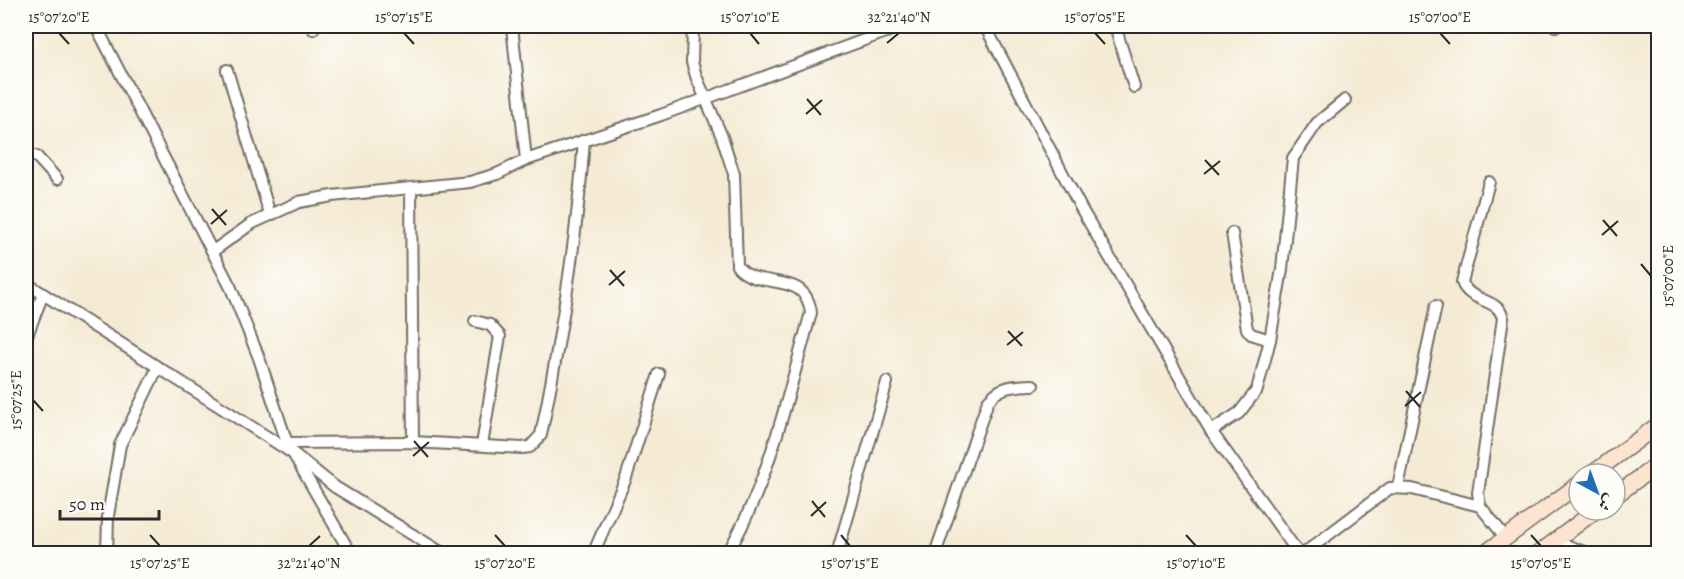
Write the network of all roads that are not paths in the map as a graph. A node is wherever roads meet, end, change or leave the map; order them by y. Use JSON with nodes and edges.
{"nodes":[{"id":1,"x":96,"y":26,"type":"edge"},
{"id":2,"x":512,"y":26,"type":"edge"},
{"id":3,"x":693,"y":26,"type":"edge"},
{"id":4,"x":902,"y":26,"type":"edge"},
{"id":5,"x":984,"y":26,"type":"edge"},
{"id":6,"x":1115,"y":26,"type":"edge"},
{"id":7,"x":227,"y":70,"type":"dead end"},
{"id":8,"x":1134,"y":87,"type":"dead end"},
{"id":9,"x":705,"y":97,"type":"junction"},
{"id":10,"x":1346,"y":100,"type":"dead end"},
{"id":11,"x":584,"y":140,"type":"junction"},
{"id":12,"x":26,"y":153,"type":"edge"},
{"id":13,"x":526,"y":160,"type":"junction"},
{"id":14,"x":57,"y":179,"type":"dead end"},
{"id":15,"x":1489,"y":182,"type":"dead end"},
{"id":16,"x":411,"y":189,"type":"junction"},
{"id":17,"x":270,"y":215,"type":"junction"},
{"id":18,"x":1232,"y":233,"type":"dead end"},
{"id":19,"x":213,"y":251,"type":"junction"},
{"id":20,"x":26,"y":283,"type":"edge"},
{"id":21,"x":43,"y":294,"type":"junction"},
{"id":22,"x":1436,"y":306,"type":"dead end"},
{"id":23,"x":475,"y":321,"type":"dead end"},
{"id":24,"x":26,"y":338,"type":"edge"},
{"id":25,"x":1270,"y":340,"type":"junction"},
{"id":26,"x":157,"y":369,"type":"junction"},
{"id":27,"x":659,"y":374,"type":"dead end"},
{"id":28,"x":887,"y":382,"type":"dead end"},
{"id":29,"x":1033,"y":386,"type":"dead end"},
{"id":30,"x":1659,"y":425,"type":"edge"},
{"id":31,"x":1211,"y":431,"type":"junction"},
{"id":32,"x":287,"y":442,"type":"junction"},
{"id":33,"x":413,"y":442,"type":"junction"},
{"id":34,"x":482,"y":445,"type":"junction"},
{"id":35,"x":294,"y":454,"type":"junction"},
{"id":36,"x":1608,"y":462,"type":"edge"},
{"id":37,"x":1659,"y":464,"type":"edge"},
{"id":38,"x":1398,"y":487,"type":"junction"},
{"id":39,"x":1627,"y":487,"type":"edge"},
{"id":40,"x":1567,"y":493,"type":"edge"},
{"id":41,"x":1480,"y":506,"type":"junction"},
{"id":42,"x":1580,"y":522,"type":"edge"},
{"id":43,"x":1506,"y":538,"type":"junction"},
{"id":44,"x":1554,"y":541,"type":"junction"},
{"id":45,"x":107,"y":554,"type":"edge"},
{"id":46,"x":351,"y":554,"type":"edge"},
{"id":47,"x":444,"y":554,"type":"edge"},
{"id":48,"x":593,"y":554,"type":"edge"},
{"id":49,"x":727,"y":554,"type":"edge"},
{"id":50,"x":837,"y":554,"type":"edge"},
{"id":51,"x":935,"y":554,"type":"edge"},
{"id":52,"x":1301,"y":554,"type":"edge"},
{"id":53,"x":1484,"y":554,"type":"edge"},
{"id":54,"x":1538,"y":554,"type":"edge"},
{"id":55,"x":1590,"y":554,"type":"edge"}],
"edges":[{"from":1,"to":19,"type":"street"},
{"from":2,"to":13,"type":"street"},
{"from":3,"to":9,"type":"street"},
{"from":4,"to":9,"type":"street"},
{"from":5,"to":31,"type":"street"},
{"from":6,"to":8,"type":"street"},
{"from":7,"to":17,"type":"street"},
{"from":9,"to":11,"type":"street"},
{"from":9,"to":49,"type":"street"},
{"from":10,"to":25,"type":"street"},
{"from":11,"to":13,"type":"street"},
{"from":11,"to":34,"type":"street"},
{"from":12,"to":14,"type":"street"},
{"from":13,"to":16,"type":"street"},
{"from":15,"to":41,"type":"street"},
{"from":16,"to":17,"type":"street"},
{"from":16,"to":33,"type":"street"},
{"from":17,"to":19,"type":"street"},
{"from":18,"to":25,"type":"street"},
{"from":19,"to":32,"type":"street"},
{"from":20,"to":21,"type":"street"},
{"from":21,"to":24,"type":"street"},
{"from":21,"to":26,"type":"street"},
{"from":22,"to":38,"type":"street"},
{"from":23,"to":34,"type":"street"},
{"from":25,"to":31,"type":"street"},
{"from":26,"to":35,"type":"street"},
{"from":26,"to":45,"type":"street"},
{"from":27,"to":48,"type":"street"},
{"from":28,"to":50,"type":"street"},
{"from":29,"to":51,"type":"street"},
{"from":30,"to":36,"type":"main road"},
{"from":31,"to":52,"type":"street"},
{"from":32,"to":33,"type":"street"},
{"from":32,"to":35,"type":"street"},
{"from":33,"to":34,"type":"street"},
{"from":35,"to":46,"type":"street"},
{"from":35,"to":47,"type":"street"},
{"from":37,"to":39,"type":"main road"},
{"from":38,"to":41,"type":"street"},
{"from":38,"to":52,"type":"street"},
{"from":40,"to":43,"type":"main road"},
{"from":41,"to":43,"type":"street"},
{"from":42,"to":44,"type":"main road"},
{"from":43,"to":53,"type":"main road"},
{"from":44,"to":54,"type":"main road"},
{"from":44,"to":55,"type":"street"}]}
